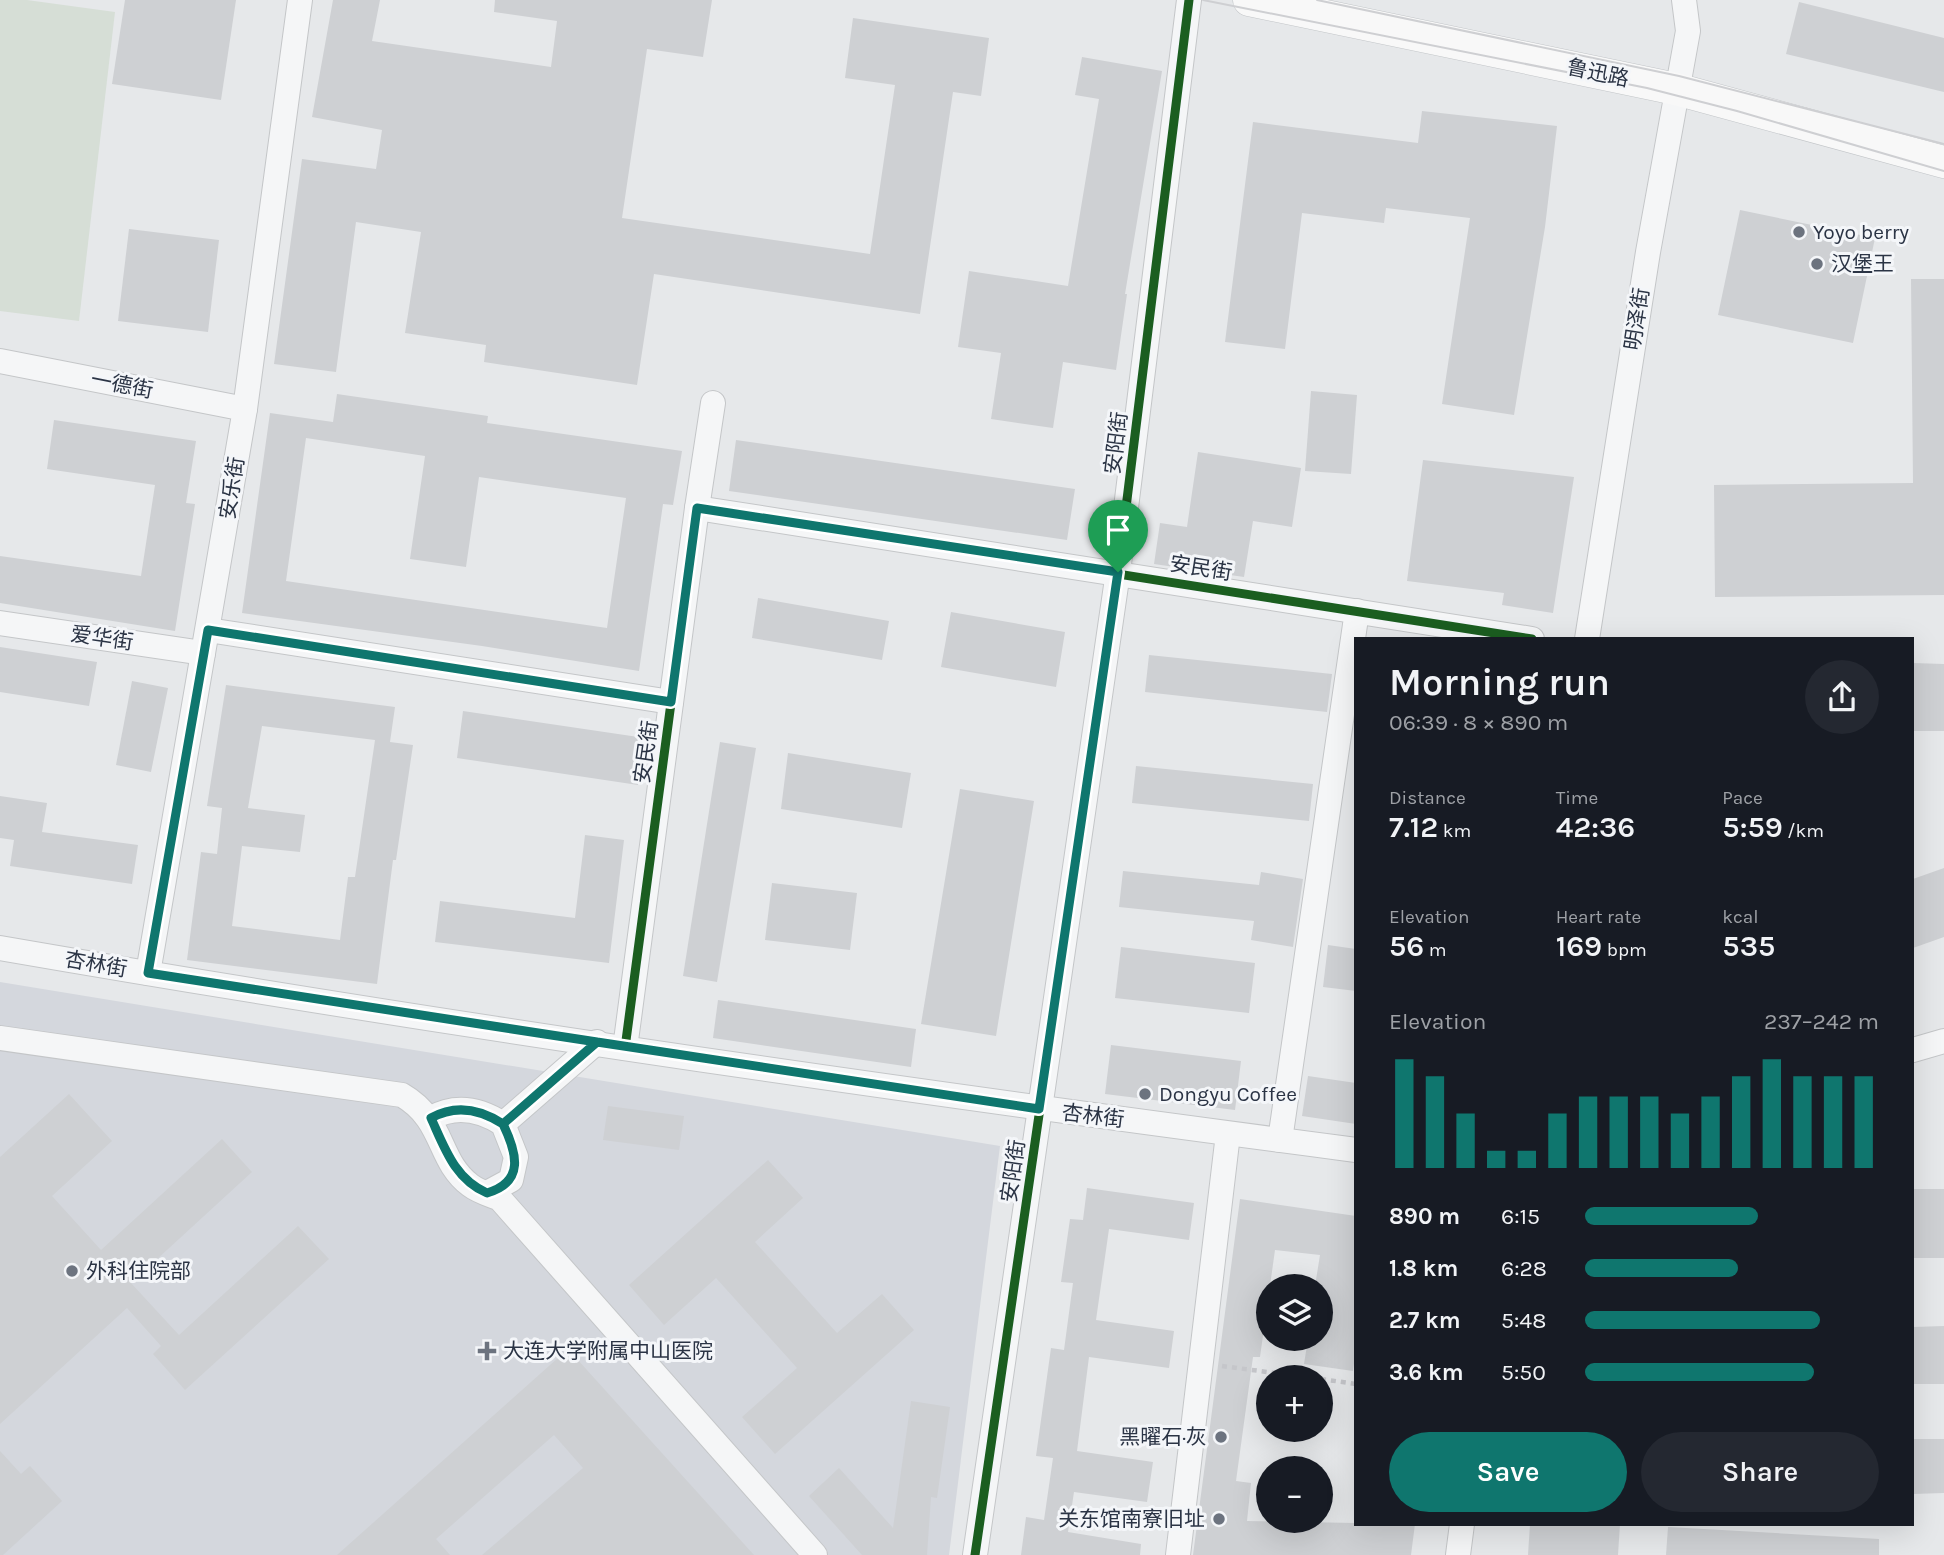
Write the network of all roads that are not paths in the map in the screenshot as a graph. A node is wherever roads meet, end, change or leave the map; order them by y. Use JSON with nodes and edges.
{"nodes":[{"id":1,"x":300,"y":0,"type":"edge"},
{"id":2,"x":1189,"y":0,"type":"edge"},
{"id":3,"x":1249,"y":0,"type":"edge"},
{"id":4,"x":1684,"y":0,"type":"edge"},
{"id":5,"x":1676,"y":89,"type":"junction"},
{"id":6,"x":1944,"y":162,"type":"edge"},
{"id":7,"x":0,"y":361,"type":"edge"},
{"id":8,"x":713,"y":403,"type":"dead end"},
{"id":9,"x":245,"y":409,"type":"junction"},
{"id":10,"x":697,"y":508,"type":"junction"},
{"id":11,"x":1118,"y":572,"type":"junction"},
{"id":12,"x":1357,"y":611,"type":"junction"},
{"id":13,"x":0,"y":623,"type":"edge"},
{"id":14,"x":1520,"y":637,"type":"edge"},
{"id":15,"x":1587,"y":637,"type":"edge"},
{"id":16,"x":206,"y":642,"type":"junction"},
{"id":17,"x":671,"y":702,"type":"junction"},
{"id":18,"x":0,"y":948,"type":"edge"},
{"id":19,"x":148,"y":973,"type":"junction"},
{"id":20,"x":0,"y":1038,"type":"edge"},
{"id":21,"x":1944,"y":1041,"type":"edge"},
{"id":22,"x":597,"y":1042,"type":"junction"},
{"id":23,"x":625,"y":1048,"type":"junction"},
{"id":24,"x":1914,"y":1050,"type":"edge"},
{"id":25,"x":1039,"y":1109,"type":"junction"},
{"id":26,"x":431,"y":1118,"type":"junction"},
{"id":27,"x":503,"y":1124,"type":"junction"},
{"id":28,"x":1228,"y":1134,"type":"junction"},
{"id":29,"x":1280,"y":1140,"type":"junction"},
{"id":30,"x":1354,"y":1150,"type":"edge"},
{"id":31,"x":487,"y":1193,"type":"junction"},
{"id":32,"x":1462,"y":1526,"type":"edge"},
{"id":33,"x":815,"y":1555,"type":"edge"},
{"id":34,"x":975,"y":1555,"type":"edge"},
{"id":35,"x":1178,"y":1555,"type":"edge"},
{"id":36,"x":1458,"y":1555,"type":"edge"}],
"edges":[{"from":1,"to":9,"type":"street","name":"安乐街"},
{"from":2,"to":11,"type":"street","name":"安阳街"},
{"from":3,"to":5,"type":"main road","name":"鲁迅路"},
{"from":4,"to":5,"type":"street","name":"明泽街"},
{"from":5,"to":6,"type":"main road","name":"鲁迅路"},
{"from":5,"to":15,"type":"street","name":"明泽街"},
{"from":7,"to":9,"type":"street","name":"一德街"},
{"from":8,"to":10,"type":"street"},
{"from":9,"to":16,"type":"street","name":"安乐街"},
{"from":10,"to":11,"type":"street","name":"安民街"},
{"from":10,"to":17,"type":"street","name":"安民街"},
{"from":11,"to":12,"type":"street","name":"安民街"},
{"from":11,"to":25,"type":"street","name":"安阳街"},
{"from":12,"to":14,"type":"street","name":"安民街"},
{"from":12,"to":29,"type":"street"},
{"from":13,"to":16,"type":"street","name":"爱华街"},
{"from":16,"to":17,"type":"street","name":"安民街"},
{"from":16,"to":19,"type":"street","name":"安乐街"},
{"from":17,"to":23,"type":"street","name":"安民街"},
{"from":18,"to":19,"type":"street","name":"杏林街"},
{"from":19,"to":22,"type":"street","name":"杏林街"},
{"from":20,"to":26,"type":"street"},
{"from":21,"to":24,"type":"street"},
{"from":22,"to":23,"type":"street","name":"杏林街"},
{"from":22,"to":27,"type":"street"},
{"from":23,"to":25,"type":"street","name":"杏林街"},
{"from":25,"to":28,"type":"street","name":"杏林街"},
{"from":25,"to":34,"type":"street","name":"安阳街"},
{"from":26,"to":27,"type":"street"},
{"from":26,"to":31,"type":"street"},
{"from":27,"to":31,"type":"street"},
{"from":28,"to":29,"type":"street","name":"杏林街"},
{"from":28,"to":35,"type":"street"},
{"from":29,"to":30,"type":"street","name":"杏林街"},
{"from":31,"to":33,"type":"street"},
{"from":32,"to":36,"type":"street"}]}
